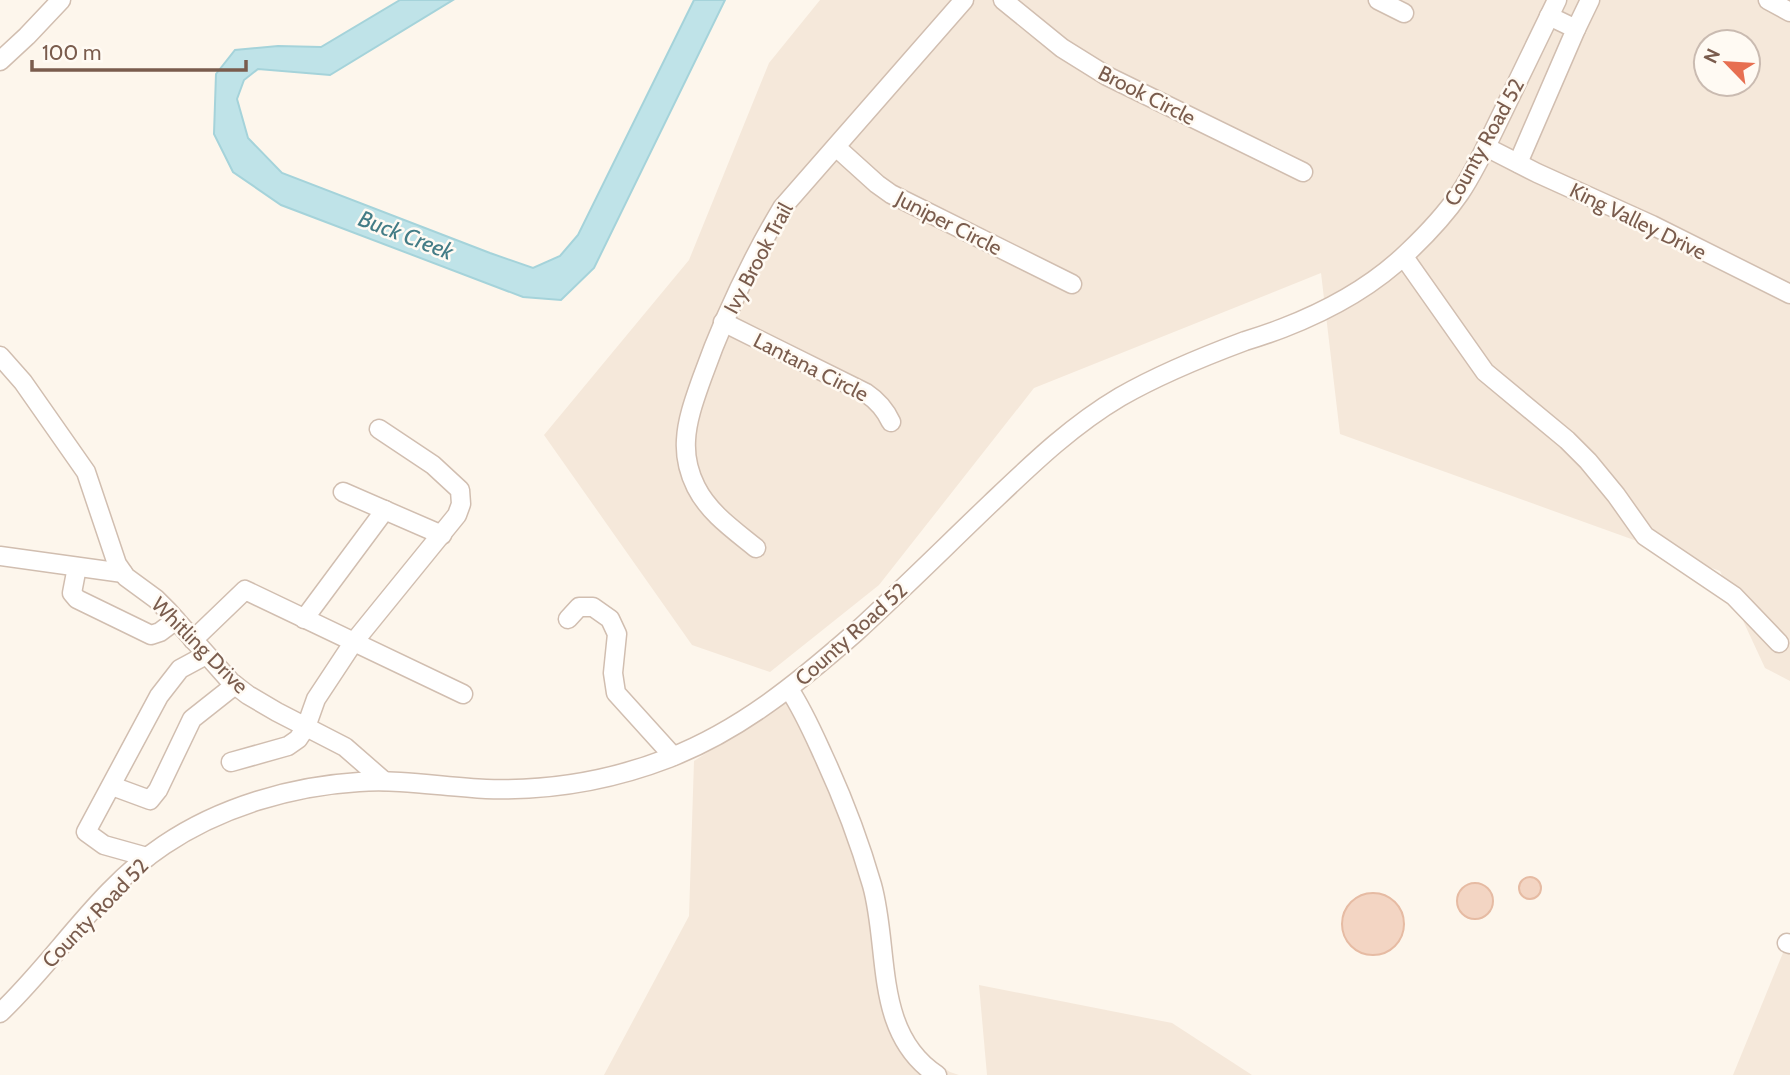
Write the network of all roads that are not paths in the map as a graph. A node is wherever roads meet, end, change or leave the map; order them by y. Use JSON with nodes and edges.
{"nodes":[{"id":1,"x":61,"y":0,"type":"edge"},
{"id":2,"x":964,"y":0,"type":"edge"},
{"id":3,"x":1003,"y":0,"type":"edge"},
{"id":4,"x":1378,"y":0,"type":"edge"},
{"id":5,"x":1590,"y":0,"type":"edge"},
{"id":6,"x":1768,"y":0,"type":"edge"},
{"id":7,"x":1553,"y":8,"type":"edge"},
{"id":8,"x":1790,"y":12,"type":"edge"},
{"id":9,"x":1404,"y":13,"type":"dead end"},
{"id":10,"x":1576,"y":29,"type":"junction"},
{"id":11,"x":0,"y":61,"type":"edge"},
{"id":12,"x":1486,"y":146,"type":"junction"},
{"id":13,"x":836,"y":147,"type":"junction"},
{"id":14,"x":1518,"y":163,"type":"junction"},
{"id":15,"x":1303,"y":172,"type":"dead end"},
{"id":16,"x":1404,"y":257,"type":"junction"},
{"id":17,"x":1072,"y":284,"type":"dead end"},
{"id":18,"x":1790,"y":293,"type":"edge"},
{"id":19,"x":723,"y":322,"type":"junction"},
{"id":20,"x":0,"y":356,"type":"edge"},
{"id":21,"x":891,"y":422,"type":"dead end"},
{"id":22,"x":379,"y":429,"type":"dead end"},
{"id":23,"x":343,"y":492,"type":"dead end"},
{"id":24,"x":385,"y":510,"type":"junction"},
{"id":25,"x":442,"y":535,"type":"junction"},
{"id":26,"x":756,"y":548,"type":"dead end"},
{"id":27,"x":0,"y":556,"type":"edge"},
{"id":28,"x":77,"y":567,"type":"junction"},
{"id":29,"x":123,"y":573,"type":"junction"},
{"id":30,"x":304,"y":619,"type":"junction"},
{"id":31,"x":568,"y":619,"type":"dead end"},
{"id":32,"x":176,"y":620,"type":"junction"},
{"id":33,"x":194,"y":640,"type":"junction"},
{"id":34,"x":353,"y":643,"type":"junction"},
{"id":35,"x":1779,"y":643,"type":"dead end"},
{"id":36,"x":206,"y":655,"type":"junction"},
{"id":37,"x":235,"y":685,"type":"junction"},
{"id":38,"x":789,"y":689,"type":"junction"},
{"id":39,"x":463,"y":694,"type":"dead end"},
{"id":40,"x":306,"y":727,"type":"junction"},
{"id":41,"x":673,"y":756,"type":"junction"},
{"id":42,"x":231,"y":762,"type":"dead end"},
{"id":43,"x":384,"y":781,"type":"junction"},
{"id":44,"x":112,"y":786,"type":"junction"},
{"id":45,"x":147,"y":858,"type":"junction"},
{"id":46,"x":0,"y":1013,"type":"edge"},
{"id":47,"x":931,"y":1073,"type":"edge"}],
"edges":[{"from":1,"to":11,"type":"street"},
{"from":2,"to":13,"type":"street","name":"Ivy Brook Trail"},
{"from":3,"to":15,"type":"street","name":"Brook Circle"},
{"from":4,"to":9,"type":"street"},
{"from":5,"to":10,"type":"street"},
{"from":6,"to":8,"type":"street"},
{"from":7,"to":10,"type":"street"},
{"from":7,"to":12,"type":"street","name":"County Road 52"},
{"from":10,"to":14,"type":"street"},
{"from":12,"to":14,"type":"street","name":"King Valley Drive"},
{"from":12,"to":16,"type":"street","name":"County Road 52"},
{"from":13,"to":17,"type":"street","name":"Juniper Circle"},
{"from":13,"to":19,"type":"street","name":"Ivy Brook Trail"},
{"from":14,"to":18,"type":"street","name":"King Valley Drive"},
{"from":16,"to":35,"type":"street"},
{"from":16,"to":38,"type":"street","name":"County Road 52"},
{"from":19,"to":21,"type":"street","name":"Lantana Circle"},
{"from":19,"to":26,"type":"street","name":"Ivy Brook Trail"},
{"from":20,"to":29,"type":"street"},
{"from":22,"to":25,"type":"street"},
{"from":23,"to":24,"type":"street"},
{"from":24,"to":25,"type":"street"},
{"from":24,"to":30,"type":"street"},
{"from":25,"to":34,"type":"street"},
{"from":27,"to":28,"type":"street"},
{"from":28,"to":29,"type":"street"},
{"from":28,"to":32,"type":"street"},
{"from":29,"to":32,"type":"street","name":"Whitling Drive"},
{"from":30,"to":33,"type":"street"},
{"from":30,"to":34,"type":"street"},
{"from":31,"to":41,"type":"street"},
{"from":32,"to":33,"type":"street","name":"Whitling Drive"},
{"from":33,"to":36,"type":"street","name":"Whitling Drive"},
{"from":34,"to":39,"type":"street"},
{"from":34,"to":40,"type":"street"},
{"from":36,"to":37,"type":"street","name":"Whitling Drive"},
{"from":36,"to":44,"type":"street"},
{"from":37,"to":40,"type":"street","name":"Whitling Drive"},
{"from":37,"to":44,"type":"street"},
{"from":38,"to":41,"type":"street","name":"County Road 52"},
{"from":38,"to":47,"type":"street"},
{"from":40,"to":42,"type":"street"},
{"from":40,"to":43,"type":"street","name":"Whitling Drive"},
{"from":41,"to":43,"type":"street","name":"County Road 52"},
{"from":43,"to":45,"type":"street","name":"County Road 52"},
{"from":44,"to":45,"type":"street"},
{"from":45,"to":46,"type":"street","name":"County Road 52"}]}
